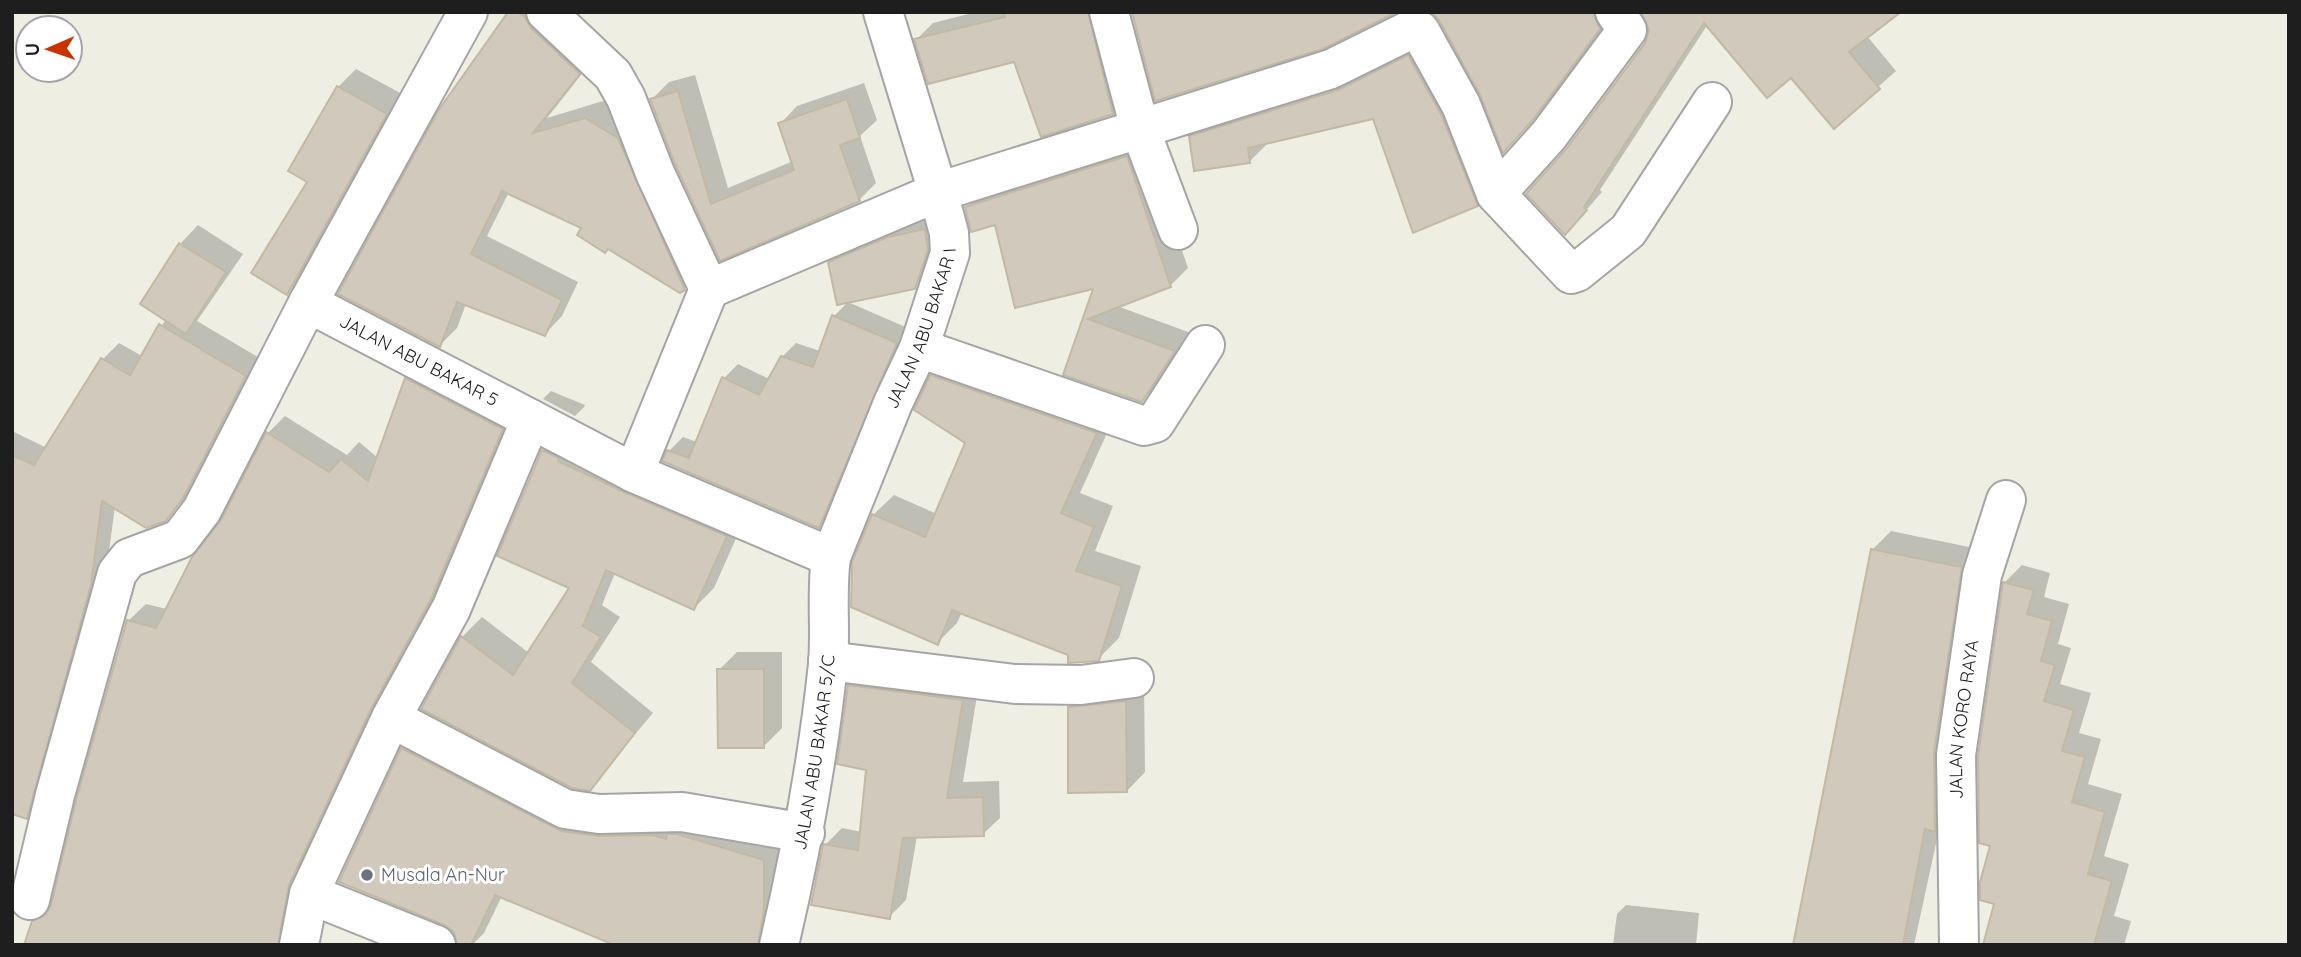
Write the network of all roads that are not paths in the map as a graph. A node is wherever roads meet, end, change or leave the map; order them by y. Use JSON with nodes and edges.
{"nodes":[{"id":1,"x":468,"y":12,"type":"edge"},
{"id":2,"x":546,"y":12,"type":"edge"},
{"id":3,"x":883,"y":12,"type":"edge"},
{"id":4,"x":1109,"y":12,"type":"edge"},
{"id":5,"x":1615,"y":12,"type":"edge"},
{"id":6,"x":1712,"y":102,"type":"dead end"},
{"id":7,"x":1140,"y":129,"type":"junction"},
{"id":8,"x":939,"y":192,"type":"junction"},
{"id":9,"x":1496,"y":194,"type":"junction"},
{"id":10,"x":1178,"y":230,"type":"dead end"},
{"id":11,"x":709,"y":289,"type":"junction"},
{"id":12,"x":308,"y":303,"type":"junction"},
{"id":13,"x":1205,"y":345,"type":"dead end"},
{"id":14,"x":919,"y":348,"type":"junction"},
{"id":15,"x":531,"y":419,"type":"junction"},
{"id":16,"x":634,"y":473,"type":"junction"},
{"id":17,"x":2007,"y":500,"type":"dead end"},
{"id":18,"x":831,"y":557,"type":"junction"},
{"id":19,"x":828,"y":662,"type":"junction"},
{"id":20,"x":1134,"y":678,"type":"dead end"},
{"id":21,"x":391,"y":718,"type":"junction"},
{"id":22,"x":806,"y":833,"type":"junction"},
{"id":23,"x":309,"y":894,"type":"junction"},
{"id":24,"x":30,"y":900,"type":"dead end"},
{"id":25,"x":299,"y":945,"type":"edge"},
{"id":26,"x":436,"y":945,"type":"edge"},
{"id":27,"x":779,"y":945,"type":"edge"},
{"id":28,"x":1959,"y":945,"type":"edge"}],
"edges":[{"from":1,"to":12,"type":"street"},
{"from":2,"to":11,"type":"street"},
{"from":3,"to":8,"type":"street","name":"JALAN ABU BAKAR I"},
{"from":4,"to":7,"type":"street"},
{"from":5,"to":9,"type":"street"},
{"from":6,"to":9,"type":"street"},
{"from":7,"to":8,"type":"street"},
{"from":7,"to":9,"type":"street"},
{"from":7,"to":10,"type":"street"},
{"from":8,"to":11,"type":"street"},
{"from":8,"to":14,"type":"street","name":"JALAN ABU BAKAR I"},
{"from":11,"to":16,"type":"street"},
{"from":12,"to":15,"type":"street","name":"JALAN ABU BAKAR 5"},
{"from":12,"to":24,"type":"street"},
{"from":13,"to":14,"type":"street"},
{"from":14,"to":18,"type":"street","name":"JALAN ABU BAKAR I"},
{"from":15,"to":16,"type":"street","name":"JALAN ABU BAKAR 5"},
{"from":15,"to":21,"type":"street"},
{"from":16,"to":18,"type":"street","name":"JALAN ABU BAKAR 5"},
{"from":17,"to":28,"type":"street","name":"JALAN KORO RAYA"},
{"from":18,"to":19,"type":"street","name":"JALAN ABU BAKAR 5/C"},
{"from":19,"to":20,"type":"street"},
{"from":19,"to":22,"type":"street","name":"JALAN ABU BAKAR 5/C"},
{"from":21,"to":22,"type":"street"},
{"from":21,"to":23,"type":"street"},
{"from":22,"to":27,"type":"street","name":"JALAN ABU BAKAR 5/C"},
{"from":23,"to":25,"type":"street"},
{"from":23,"to":26,"type":"street"}]}
